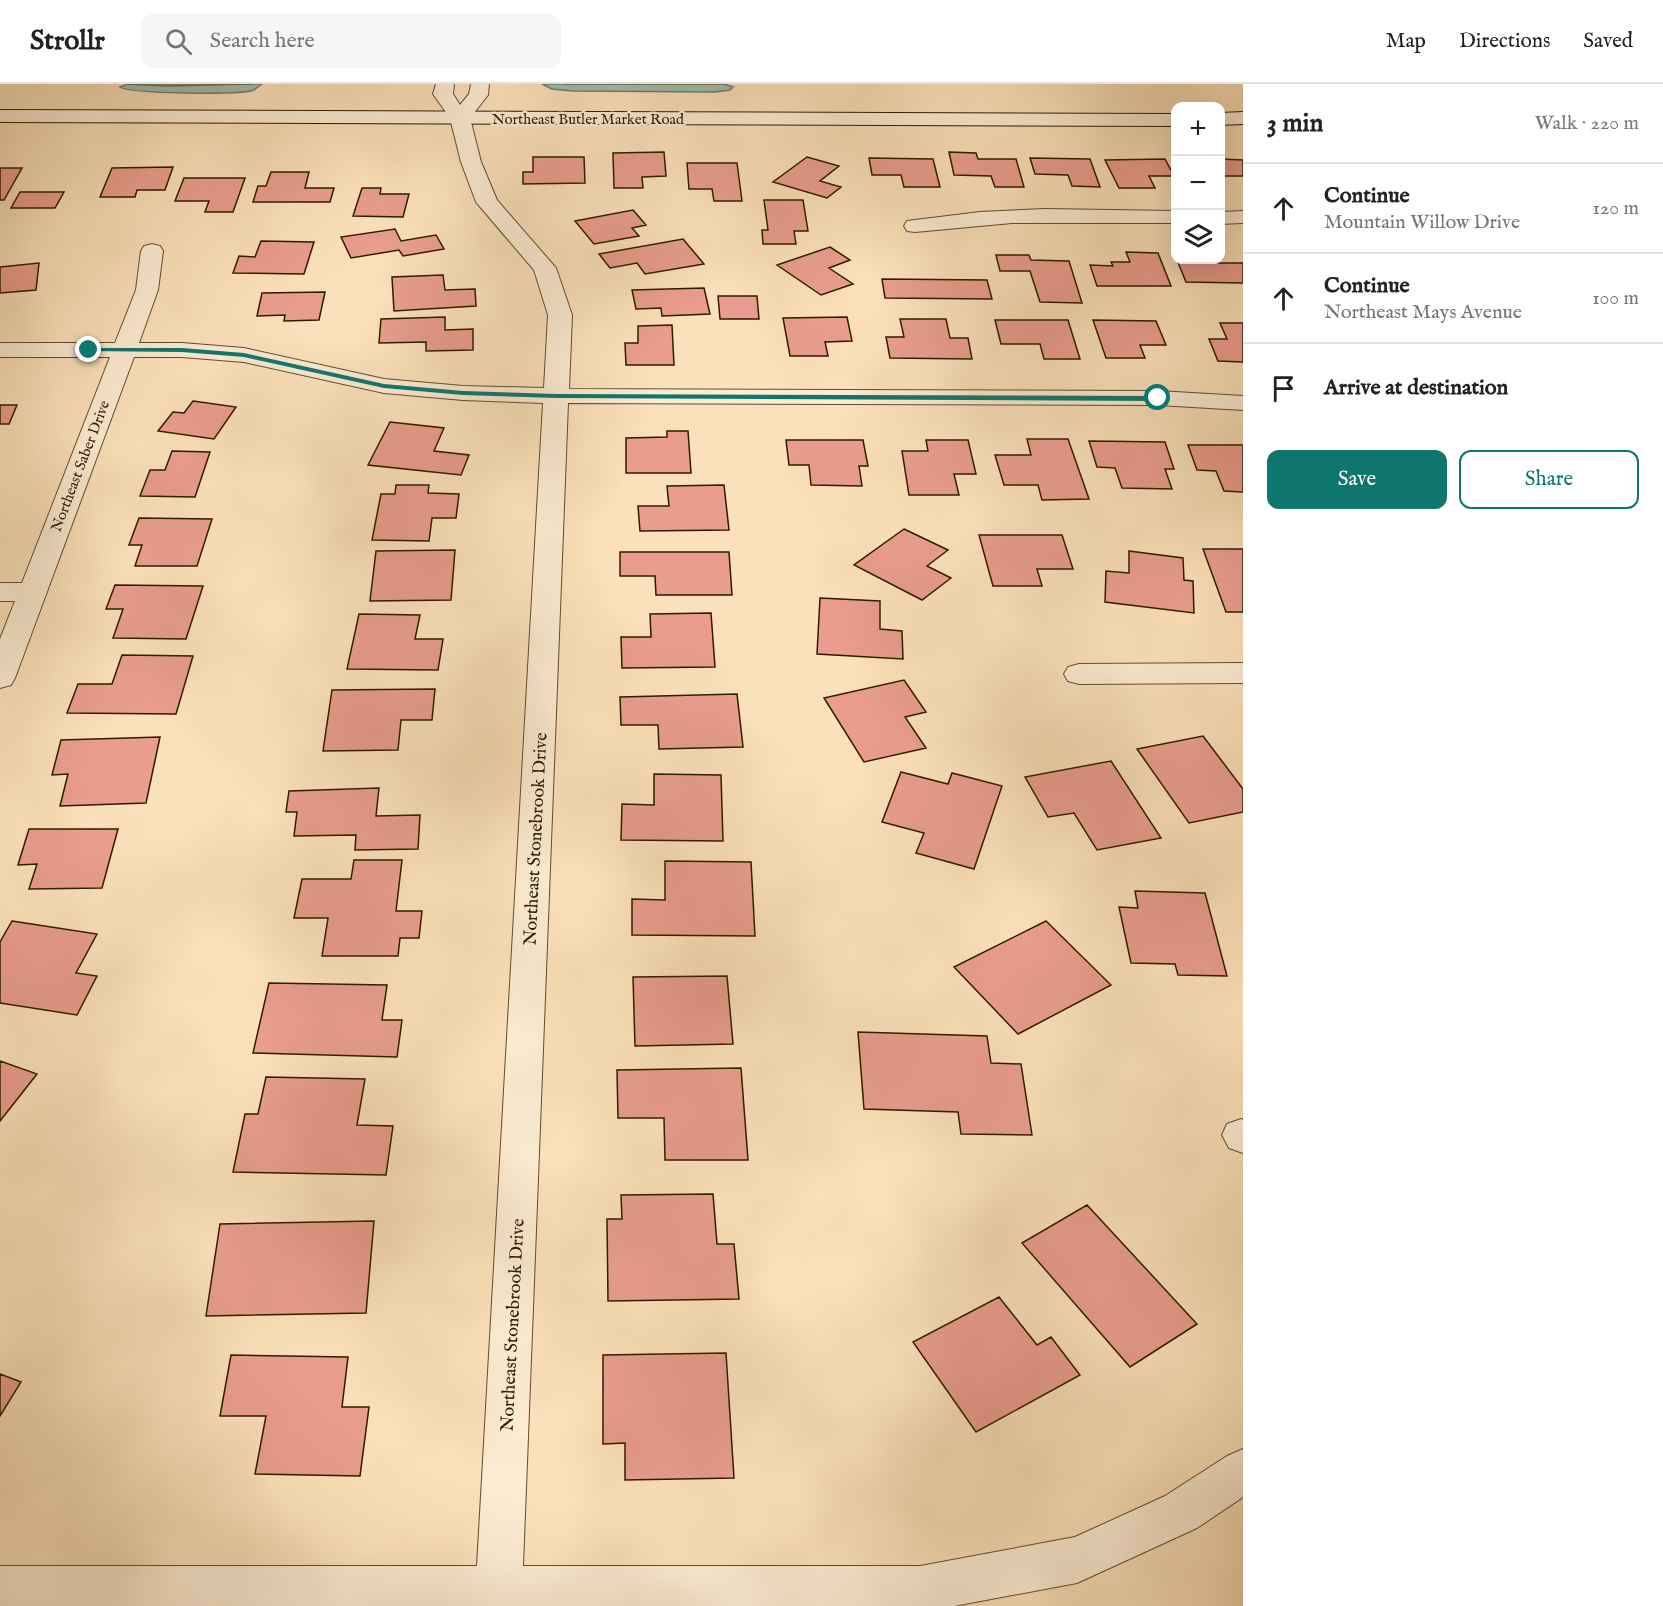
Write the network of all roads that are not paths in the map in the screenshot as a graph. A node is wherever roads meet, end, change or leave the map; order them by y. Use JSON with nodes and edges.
{"nodes":[{"id":1,"x":445,"y":84,"type":"edge"},
{"id":2,"x":480,"y":84,"type":"edge"},
{"id":3,"x":0,"y":116,"type":"edge"},
{"id":4,"x":460,"y":118,"type":"junction"},
{"id":5,"x":1243,"y":118,"type":"edge"},
{"id":6,"x":1225,"y":119,"type":"edge"},
{"id":7,"x":1171,"y":120,"type":"edge"},
{"id":8,"x":1171,"y":217,"type":"edge"},
{"id":9,"x":1243,"y":217,"type":"edge"},
{"id":10,"x":1225,"y":218,"type":"edge"},
{"id":11,"x":915,"y":226,"type":"dead end"},
{"id":12,"x":152,"y":251,"type":"dead end"},
{"id":13,"x":0,"y":350,"type":"edge"},
{"id":14,"x":125,"y":350,"type":"junction"},
{"id":15,"x":557,"y":396,"type":"junction"},
{"id":16,"x":1243,"y":403,"type":"edge"},
{"id":17,"x":0,"y":592,"type":"edge"},
{"id":18,"x":32,"y":592,"type":"junction"},
{"id":19,"x":1243,"y":673,"type":"edge"},
{"id":20,"x":1079,"y":674,"type":"dead end"},
{"id":21,"x":0,"y":678,"type":"edge"},
{"id":22,"x":1243,"y":1471,"type":"edge"},
{"id":23,"x":0,"y":1589,"type":"edge"},
{"id":24,"x":499,"y":1589,"type":"junction"}],
"edges":[{"from":1,"to":4,"type":"street","name":"Northeast Stonebrook Drive"},
{"from":2,"to":4,"type":"street"},
{"from":3,"to":4,"type":"street","name":"Northeast Butler Market Road"},
{"from":4,"to":7,"type":"street","name":"Northeast Butler Market Road"},
{"from":4,"to":15,"type":"street","name":"Northeast Stonebrook Drive"},
{"from":5,"to":6,"type":"street"},
{"from":8,"to":11,"type":"street"},
{"from":9,"to":10,"type":"street"},
{"from":12,"to":14,"type":"street","name":"Northeast Saber Drive"},
{"from":13,"to":14,"type":"street"},
{"from":14,"to":15,"type":"street"},
{"from":14,"to":18,"type":"street","name":"Northeast Saber Drive"},
{"from":15,"to":16,"type":"street"},
{"from":15,"to":24,"type":"street","name":"Northeast Stonebrook Drive"},
{"from":17,"to":18,"type":"street"},
{"from":18,"to":21,"type":"street","name":"Northeast Saber Drive"},
{"from":19,"to":20,"type":"street"},
{"from":22,"to":24,"type":"street"},
{"from":23,"to":24,"type":"street"}]}
